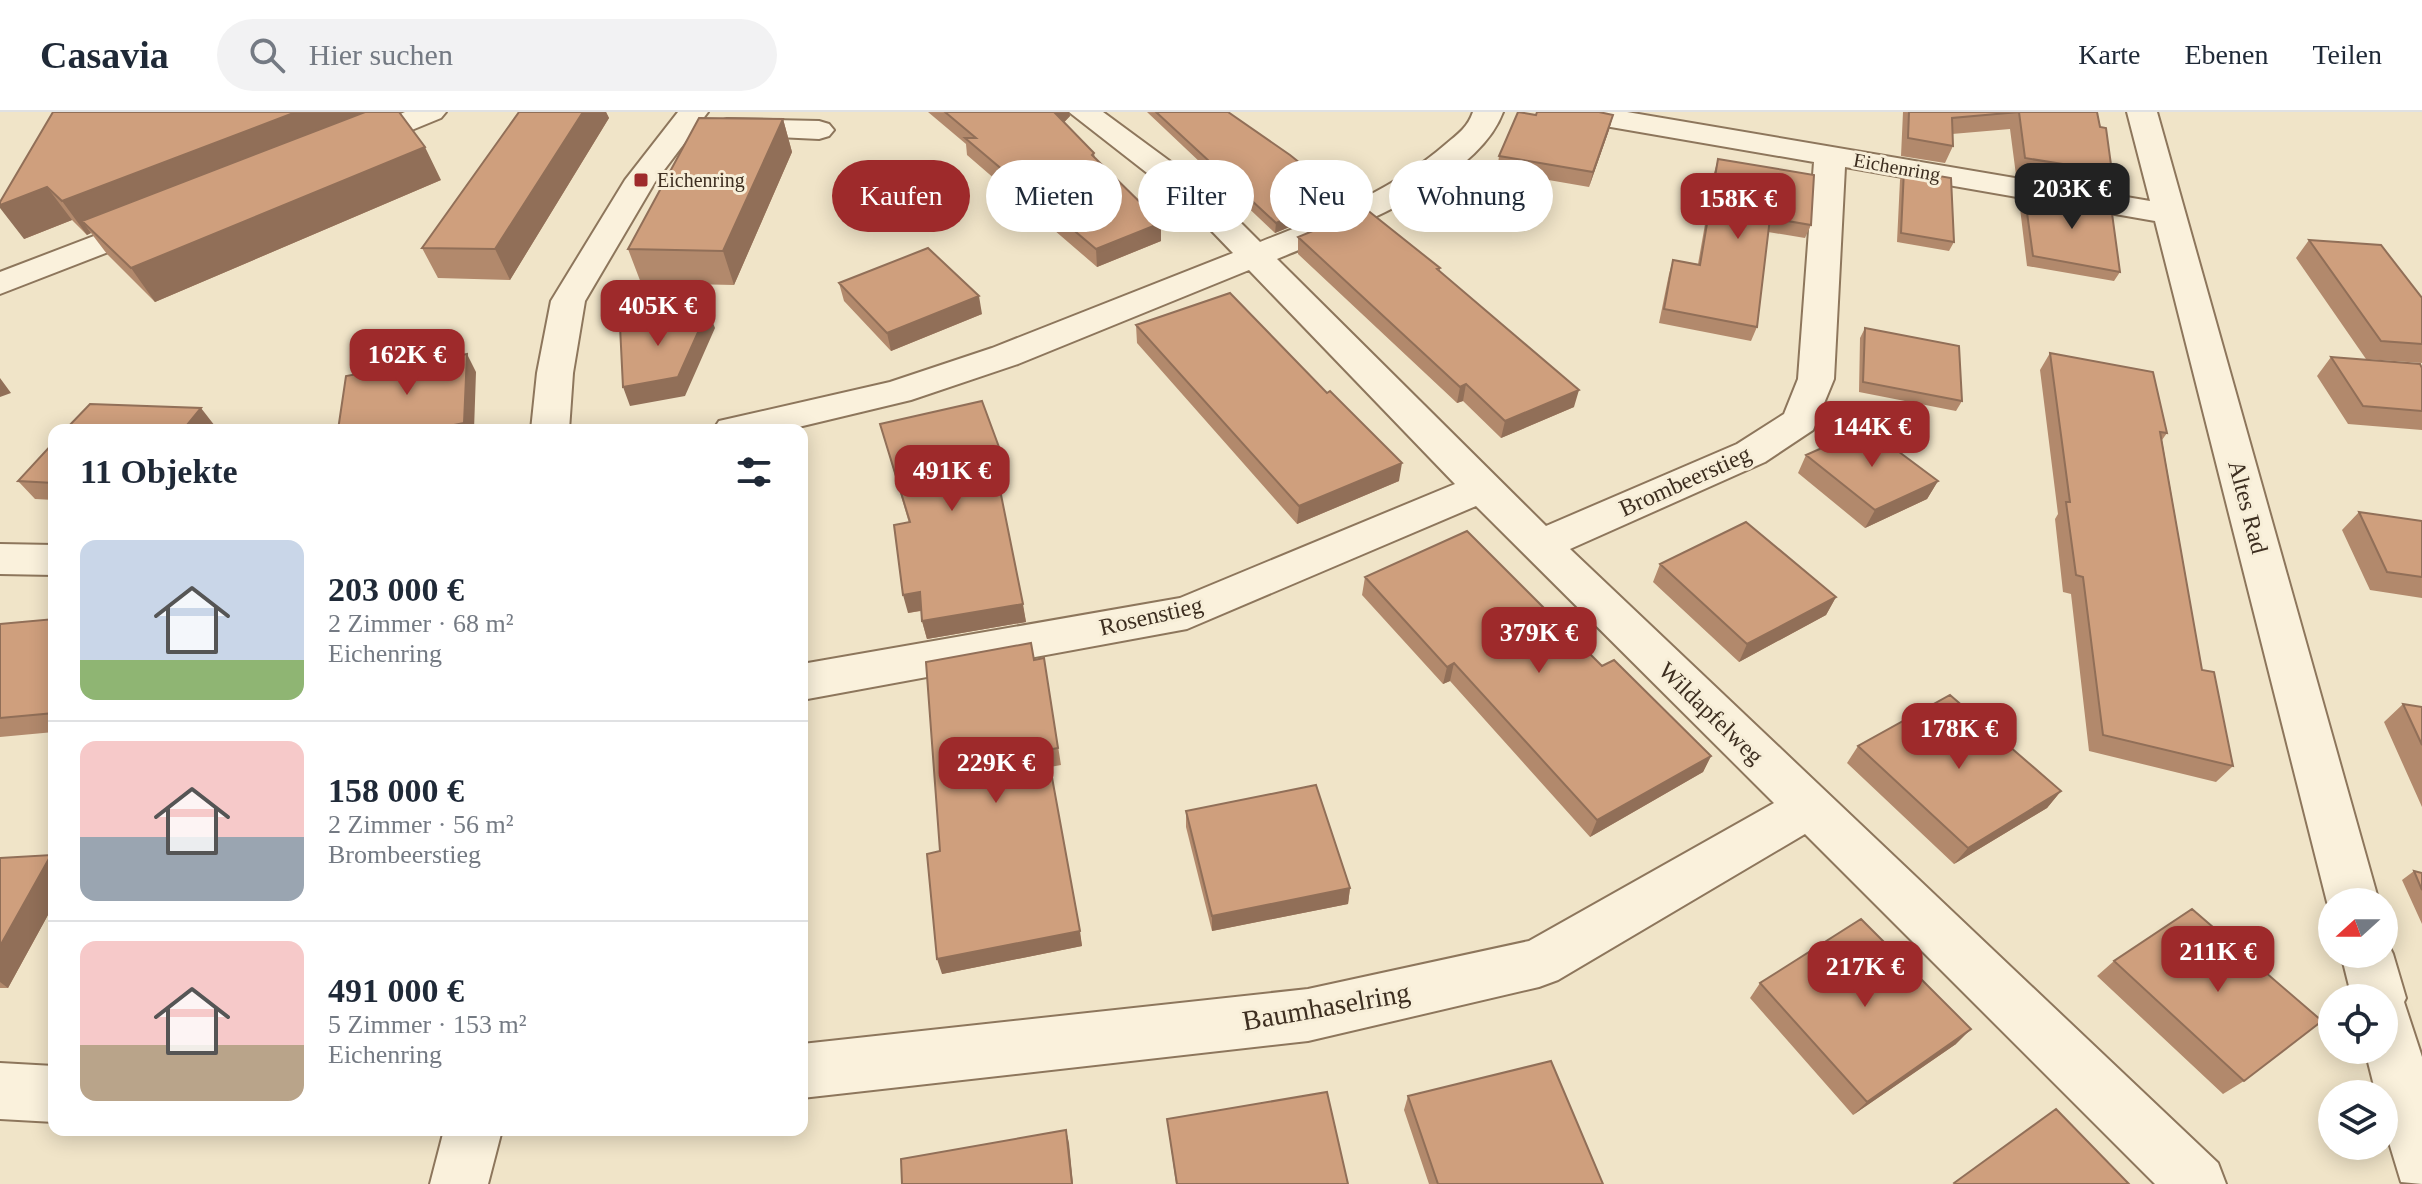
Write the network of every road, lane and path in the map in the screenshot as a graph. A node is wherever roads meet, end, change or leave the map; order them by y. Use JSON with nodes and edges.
{"nodes":[{"id":1,"x":431,"y":112,"type":"edge"},
{"id":2,"x":1084,"y":112,"type":"edge"},
{"id":3,"x":1488,"y":112,"type":"edge"},
{"id":4,"x":1576,"y":112,"type":"edge"},
{"id":5,"x":2142,"y":112,"type":"edge"},
{"id":6,"x":687,"y":119,"type":"edge"},
{"id":7,"x":819,"y":130,"type":"dead end"},
{"id":8,"x":1830,"y":155,"type":"junction"},
{"id":9,"x":321,"y":157,"type":"edge"},
{"id":10,"x":176,"y":214,"type":"edge"},
{"id":11,"x":2170,"y":214,"type":"junction"},
{"id":12,"x":1254,"y":256,"type":"junction"},
{"id":13,"x":0,"y":284,"type":"edge"},
{"id":14,"x":551,"y":424,"type":"edge"},
{"id":15,"x":758,"y":424,"type":"edge"},
{"id":16,"x":1482,"y":488,"type":"junction"},
{"id":17,"x":1540,"y":545,"type":"junction"},
{"id":18,"x":0,"y":559,"type":"edge"},
{"id":19,"x":48,"y":560,"type":"edge"},
{"id":20,"x":808,"y":681,"type":"edge"},
{"id":21,"x":1808,"y":808,"type":"junction"},
{"id":22,"x":2349,"y":888,"type":"edge"},
{"id":23,"x":2396,"y":1064,"type":"edge"},
{"id":24,"x":808,"y":1070,"type":"edge"},
{"id":25,"x":0,"y":1091,"type":"edge"},
{"id":26,"x":48,"y":1094,"type":"edge"},
{"id":27,"x":471,"y":1136,"type":"edge"},
{"id":28,"x":2422,"y":1161,"type":"edge"},
{"id":29,"x":459,"y":1184,"type":"edge"},
{"id":30,"x":2197,"y":1184,"type":"edge"}],
"edges":[{"from":1,"to":9,"type":"street"},
{"from":2,"to":12,"type":"street","name":"Wildapfelweg"},
{"from":3,"to":12,"type":"street"},
{"from":4,"to":8,"type":"street","name":"Eichenring"},
{"from":5,"to":11,"type":"street","name":"Altes Rad"},
{"from":6,"to":7,"type":"street"},
{"from":6,"to":14,"type":"street"},
{"from":8,"to":11,"type":"street","name":"Eichenring"},
{"from":8,"to":17,"type":"street","name":"Brombeerstieg"},
{"from":10,"to":13,"type":"street"},
{"from":11,"to":22,"type":"street","name":"Altes Rad"},
{"from":12,"to":15,"type":"street"},
{"from":12,"to":16,"type":"street","name":"Wildapfelweg"},
{"from":16,"to":17,"type":"street","name":"Wildapfelweg"},
{"from":16,"to":20,"type":"street","name":"Rosenstieg"},
{"from":17,"to":21,"type":"street","name":"Wildapfelweg"},
{"from":18,"to":19,"type":"street"},
{"from":21,"to":24,"type":"street","name":"Baumhaselring"},
{"from":21,"to":30,"type":"street","name":"Wildapfelweg"},
{"from":23,"to":28,"type":"street"},
{"from":25,"to":26,"type":"street"},
{"from":27,"to":29,"type":"street"}]}
